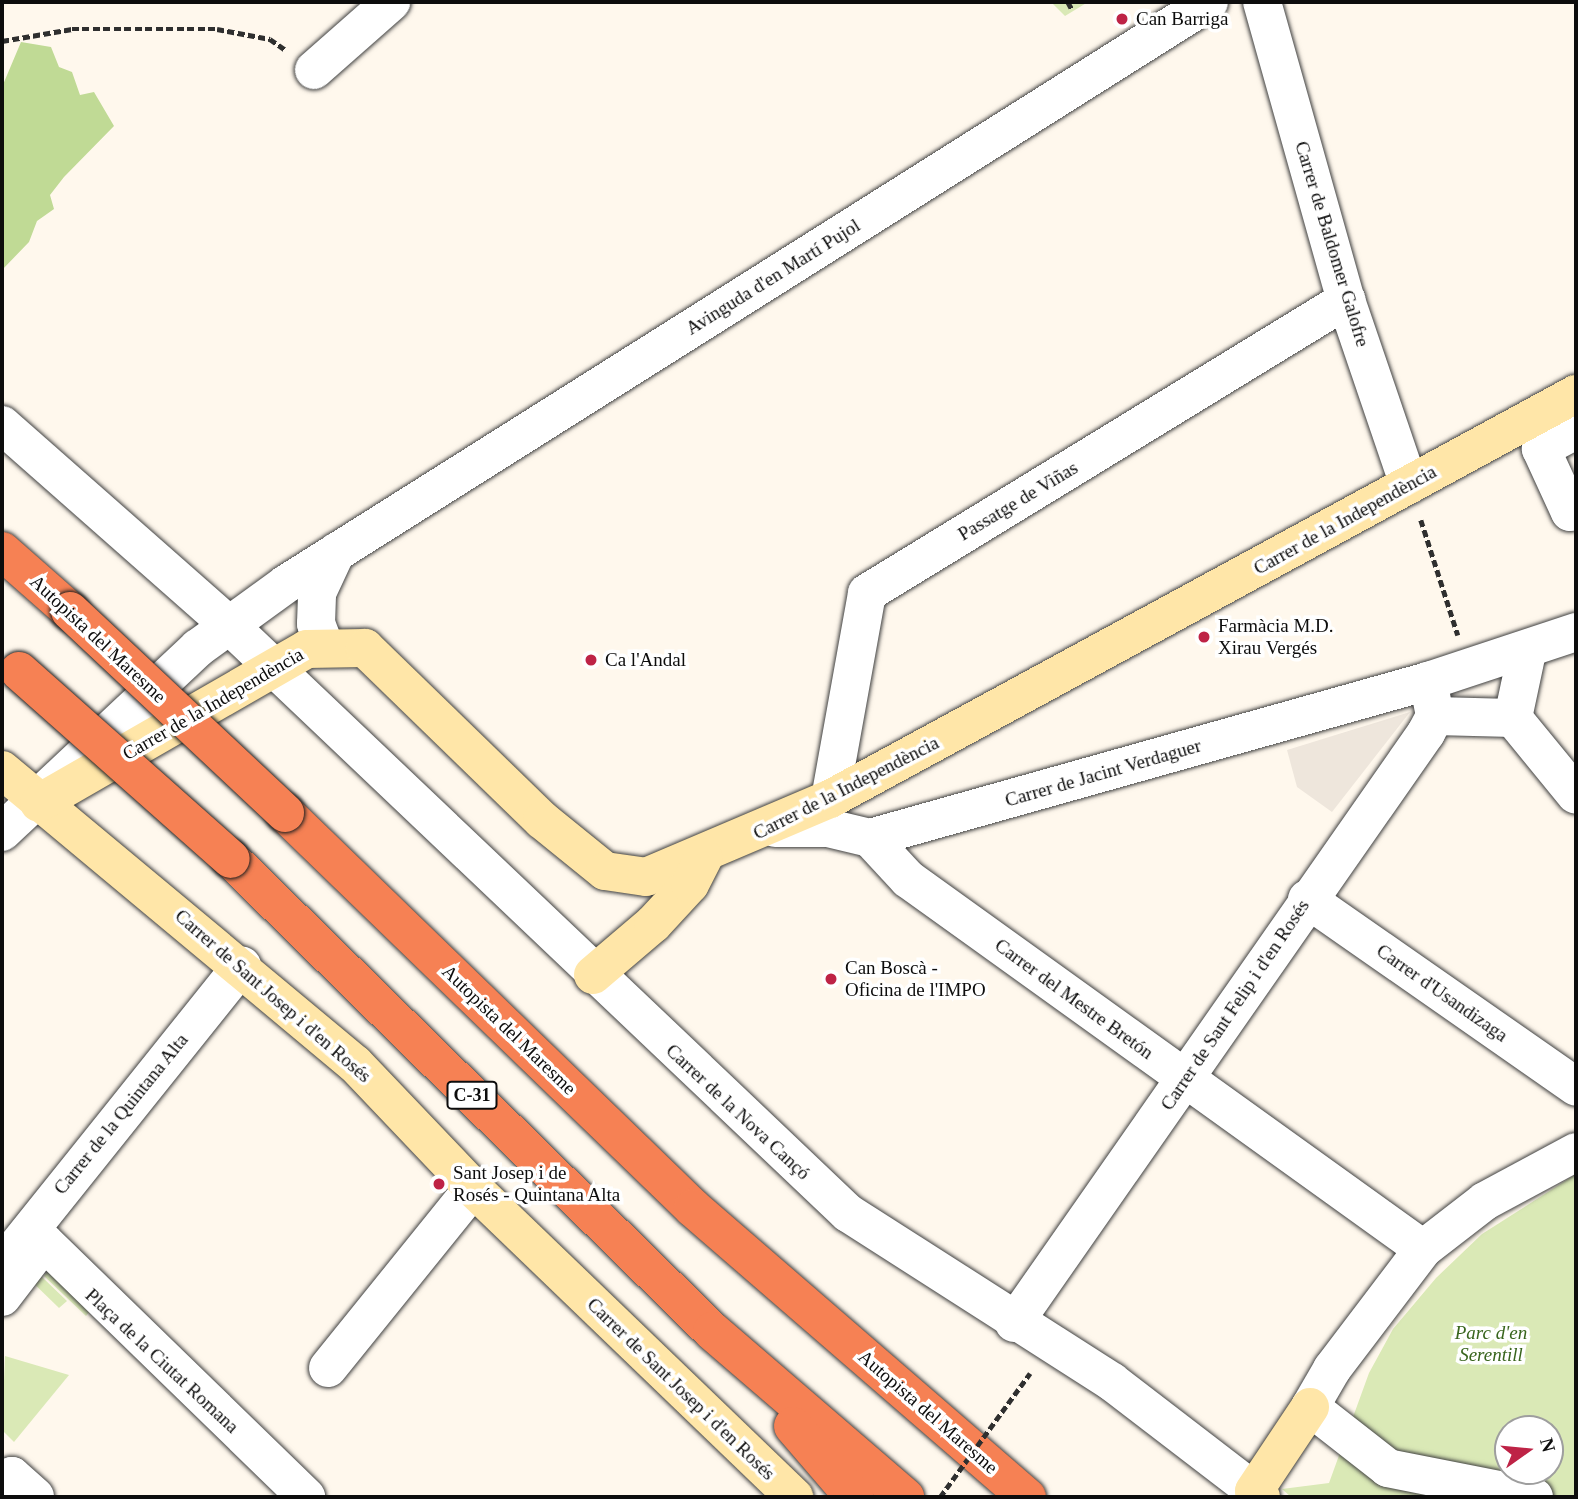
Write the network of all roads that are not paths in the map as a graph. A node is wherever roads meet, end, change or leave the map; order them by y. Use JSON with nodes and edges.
{"nodes":[{"id":1,"x":391,"y":2,"type":"edge"},
{"id":2,"x":1209,"y":2,"type":"edge"},
{"id":3,"x":1262,"y":2,"type":"edge"},
{"id":4,"x":314,"y":70,"type":"road end"},
{"id":5,"x":1346,"y":300,"type":"junction"},
{"id":6,"x":1576,"y":394,"type":"edge"},
{"id":7,"x":2,"y":425,"type":"edge"},
{"id":8,"x":1576,"y":430,"type":"edge"},
{"id":9,"x":1413,"y":496,"type":"junction"},
{"id":10,"x":1576,"y":510,"type":"edge"},
{"id":11,"x":2,"y":551,"type":"edge"},
{"id":12,"x":336,"y":552,"type":"junction"},
{"id":13,"x":229,"y":625,"type":"junction"},
{"id":14,"x":1576,"y":632,"type":"edge"},
{"id":15,"x":325,"y":647,"type":"junction"},
{"id":16,"x":1527,"y":652,"type":"junction"},
{"id":17,"x":2,"y":656,"type":"edge"},
{"id":18,"x":273,"y":668,"type":"junction"},
{"id":19,"x":1431,"y":698,"type":"junction"},
{"id":20,"x":1513,"y":718,"type":"junction"},
{"id":21,"x":2,"y":770,"type":"edge"},
{"id":22,"x":1576,"y":795,"type":"edge"},
{"id":23,"x":830,"y":799,"type":"junction"},
{"id":24,"x":39,"y":803,"type":"junction"},
{"id":25,"x":775,"y":828,"type":"junction"},
{"id":26,"x":2,"y":832,"type":"edge"},
{"id":27,"x":870,"y":838,"type":"junction"},
{"id":28,"x":704,"y":857,"type":"junction"},
{"id":29,"x":1307,"y":898,"type":"junction"},
{"id":30,"x":242,"y":965,"type":"junction"},
{"id":31,"x":593,"y":975,"type":"junction"},
{"id":32,"x":1184,"y":1079,"type":"junction"},
{"id":33,"x":1576,"y":1087,"type":"edge"},
{"id":34,"x":1576,"y":1152,"type":"edge"},
{"id":35,"x":473,"y":1188,"type":"junction"},
{"id":36,"x":1423,"y":1249,"type":"junction"},
{"id":37,"x":2,"y":1265,"type":"edge"},
{"id":38,"x":2,"y":1297,"type":"edge"},
{"id":39,"x":1014,"y":1323,"type":"junction"},
{"id":40,"x":712,"y":1331,"type":"junction"},
{"id":41,"x":328,"y":1368,"type":"dead end"},
{"id":42,"x":1310,"y":1408,"type":"junction"},
{"id":43,"x":2,"y":1486,"type":"edge"},
{"id":44,"x":1257,"y":1494,"type":"edge"},
{"id":45,"x":35,"y":1497,"type":"edge"},
{"id":46,"x":306,"y":1497,"type":"edge"},
{"id":47,"x":794,"y":1497,"type":"edge"},
{"id":48,"x":854,"y":1497,"type":"edge"},
{"id":49,"x":905,"y":1497,"type":"edge"},
{"id":50,"x":1027,"y":1497,"type":"edge"},
{"id":51,"x":1534,"y":1497,"type":"edge"}],
"edges":[{"from":1,"to":4,"type":"street"},
{"from":2,"to":12,"type":"street","name":"Avinguda d'en Martí Pujol"},
{"from":3,"to":5,"type":"street","name":"Carrer de Baldomer Galofre"},
{"from":5,"to":9,"type":"street","name":"Carrer de Baldomer Galofre"},
{"from":5,"to":23,"type":"street","name":"Passatge de Viñas"},
{"from":6,"to":9,"type":"street","name":"Carrer de la Independència"},
{"from":7,"to":13,"type":"street","name":"Carrer de la Nova Cançó"},
{"from":8,"to":10,"type":"street"},
{"from":9,"to":23,"type":"street","name":"Carrer de la Independència"},
{"from":11,"to":50,"type":"highway","name":"Autopista del Maresme","bridge":true},
{"from":12,"to":13,"type":"street","name":"Avinguda d'en Martí Pujol"},
{"from":12,"to":15,"type":"street"},
{"from":13,"to":18,"type":"street","name":"Carrer de la Nova Cançó"},
{"from":13,"to":24,"type":"street","name":"Avinguda d'en Martí Pujol"},
{"from":14,"to":16,"type":"street","name":"Carrer de Jacint Verdaguer"},
{"from":15,"to":18,"type":"street","name":"Carrer de la Independència"},
{"from":15,"to":28,"type":"street","name":"Carrer de la Independència"},
{"from":16,"to":19,"type":"street","name":"Carrer de Jacint Verdaguer"},
{"from":16,"to":20,"type":"street"},
{"from":17,"to":40,"type":"highway","number":"C-31","bridge":true},
{"from":18,"to":24,"type":"street","name":"Carrer de la Independència"},
{"from":18,"to":31,"type":"street","name":"Carrer de la Nova Cançó"},
{"from":19,"to":20,"type":"street"},
{"from":19,"to":27,"type":"street","name":"Carrer de Jacint Verdaguer"},
{"from":19,"to":29,"type":"street","name":"Carrer de Sant Felip i d'en Rosés"},
{"from":20,"to":22,"type":"street"},
{"from":21,"to":24,"type":"street","name":"Carrer de Sant Josep i d'en Rosés"},
{"from":23,"to":25,"type":"street","name":"Carrer de la Independència"},
{"from":24,"to":26,"type":"street","name":"Avinguda d'en Martí Pujol"},
{"from":24,"to":30,"type":"street","name":"Carrer de Sant Josep i d'en Rosés"},
{"from":25,"to":27,"type":"street","name":"Carrer de Jacint Verdaguer"},
{"from":25,"to":28,"type":"street","name":"Carrer de la Independència"},
{"from":27,"to":32,"type":"street","name":"Carrer del Mestre Bretón"},
{"from":28,"to":31,"type":"street"},
{"from":29,"to":32,"type":"street","name":"Carrer de Sant Felip i d'en Rosés"},
{"from":29,"to":33,"type":"street","name":"Carrer d'Usandizaga"},
{"from":30,"to":35,"type":"street","name":"Carrer de Sant Josep i d'en Rosés"},
{"from":30,"to":37,"type":"street","name":"Carrer de la Quintana Alta"},
{"from":31,"to":39,"type":"street","name":"Carrer de la Nova Cançó"},
{"from":32,"to":36,"type":"street","name":"Carrer del Mestre Bretón"},
{"from":32,"to":39,"type":"street","name":"Carrer de Sant Felip i d'en Rosés"},
{"from":34,"to":36,"type":"street"},
{"from":35,"to":41,"type":"street"},
{"from":35,"to":47,"type":"street","name":"Carrer de Sant Josep i d'en Rosés"},
{"from":36,"to":42,"type":"street"},
{"from":38,"to":46,"type":"street","name":"Plaça de la Ciutat Romana"},
{"from":39,"to":44,"type":"street","name":"Carrer de la Nova Cançó"},
{"from":40,"to":48,"type":"highway"},
{"from":40,"to":49,"type":"highway","number":"C-31"},
{"from":42,"to":44,"type":"street"},
{"from":42,"to":51,"type":"street"},
{"from":43,"to":45,"type":"street"}]}
